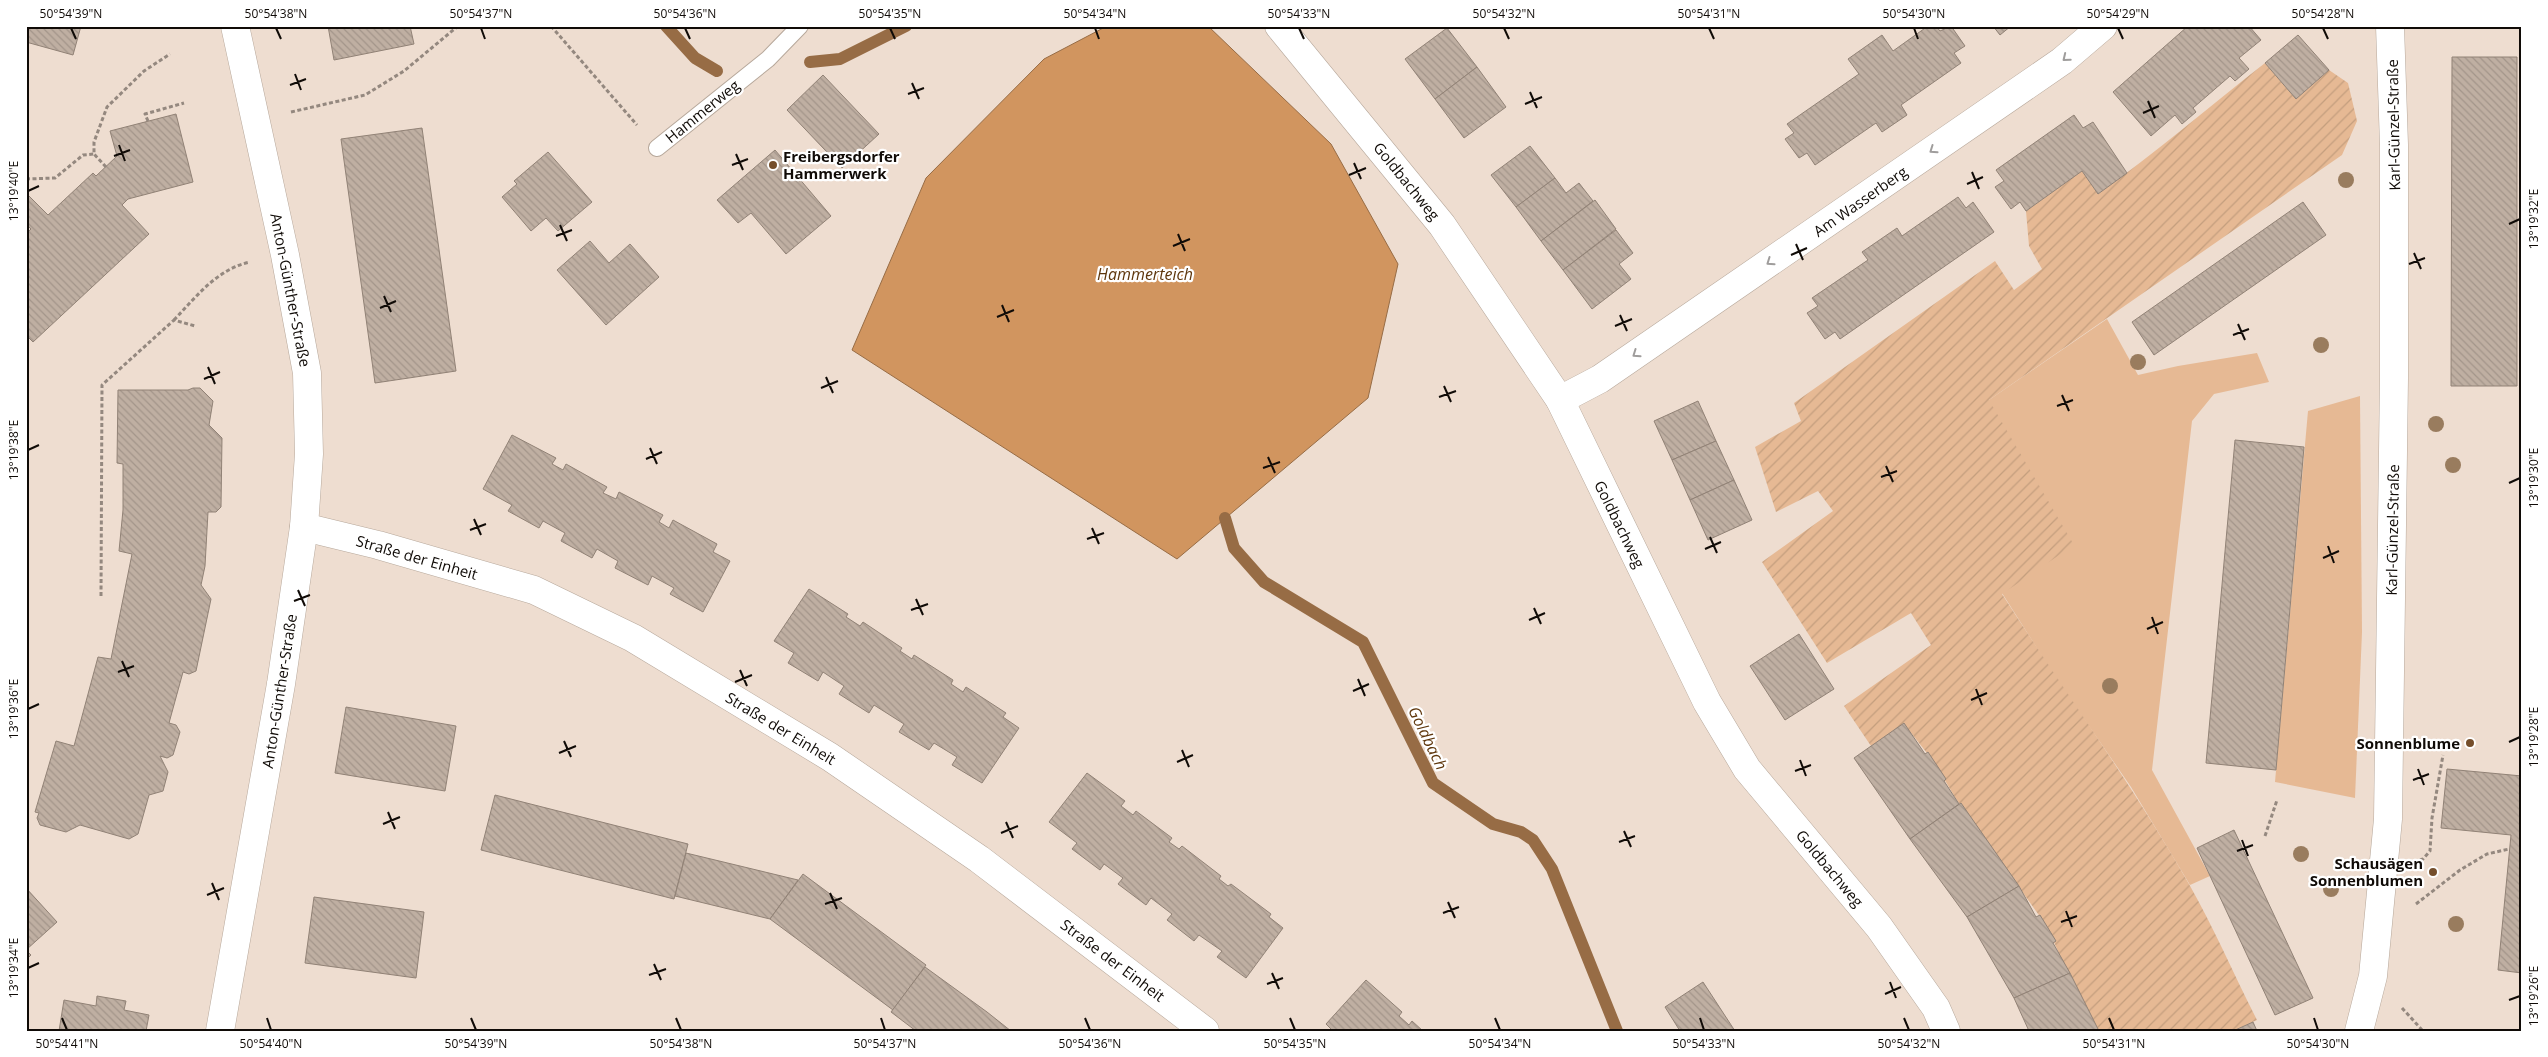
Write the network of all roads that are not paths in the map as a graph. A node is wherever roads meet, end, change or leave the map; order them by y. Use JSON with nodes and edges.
{"nodes":[{"id":1,"x":235,"y":26,"type":"edge"},
{"id":2,"x":800,"y":26,"type":"edge"},
{"id":3,"x":1280,"y":26,"type":"edge"},
{"id":4,"x":2103,"y":26,"type":"edge"},
{"id":5,"x":2390,"y":26,"type":"edge"},
{"id":6,"x":657,"y":148,"type":"road end"},
{"id":7,"x":1560,"y":400,"type":"junction"},
{"id":8,"x":304,"y":527,"type":"junction"},
{"id":9,"x":220,"y":1031,"type":"edge"},
{"id":10,"x":1205,"y":1031,"type":"edge"},
{"id":11,"x":1946,"y":1031,"type":"edge"},
{"id":12,"x":2359,"y":1031,"type":"edge"}],
"edges":[{"from":1,"to":8,"type":"street","name":"Anton-Günther-Straße"},
{"from":2,"to":6,"type":"lane","name":"Hammerweg"},
{"from":3,"to":7,"type":"street","name":"Goldbachweg"},
{"from":4,"to":7,"type":"street","name":"Am Wasserberg","one_way":true},
{"from":5,"to":12,"type":"street","name":"Karl-Günzel-Straße"},
{"from":7,"to":11,"type":"street","name":"Goldbachweg"},
{"from":8,"to":9,"type":"street","name":"Anton-Günther-Straße"},
{"from":8,"to":10,"type":"street","name":"Straße der Einheit"}]}
